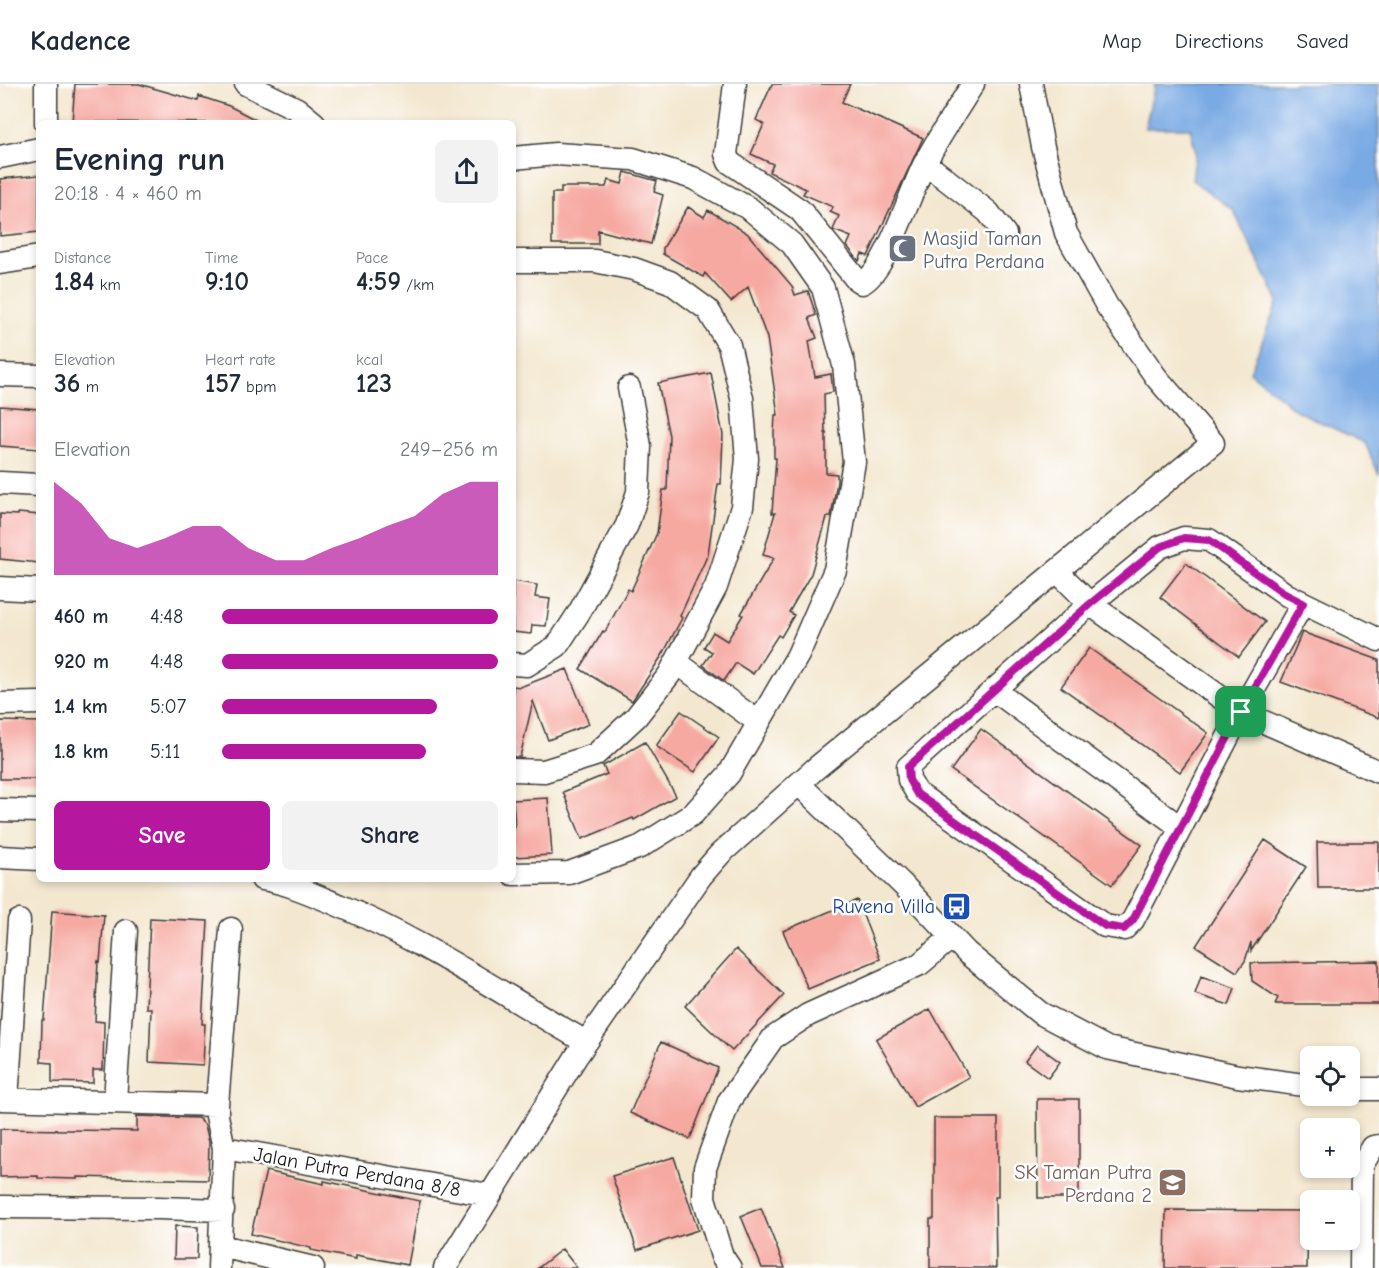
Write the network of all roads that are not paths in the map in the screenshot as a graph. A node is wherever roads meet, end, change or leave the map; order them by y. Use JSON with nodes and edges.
{"nodes":[{"id":1,"x":46,"y":84,"type":"edge"},
{"id":2,"x":246,"y":84,"type":"edge"},
{"id":3,"x":735,"y":84,"type":"edge"},
{"id":4,"x":973,"y":84,"type":"edge"},
{"id":5,"x":1031,"y":84,"type":"edge"},
{"id":6,"x":46,"y":120,"type":"edge"},
{"id":7,"x":310,"y":120,"type":"edge"},
{"id":8,"x":36,"y":150,"type":"edge"},
{"id":9,"x":0,"y":157,"type":"edge"},
{"id":10,"x":516,"y":158,"type":"edge"},
{"id":11,"x":925,"y":163,"type":"junction"},
{"id":12,"x":1005,"y":234,"type":"dead end"},
{"id":13,"x":36,"y":257,"type":"edge"},
{"id":14,"x":516,"y":261,"type":"edge"},
{"id":15,"x":0,"y":263,"type":"edge"},
{"id":16,"x":0,"y":375,"type":"edge"},
{"id":17,"x":36,"y":376,"type":"edge"},
{"id":18,"x":629,"y":388,"type":"dead end"},
{"id":19,"x":0,"y":483,"type":"edge"},
{"id":20,"x":36,"y":485,"type":"edge"},
{"id":21,"x":1058,"y":572,"type":"junction"},
{"id":22,"x":0,"y":588,"type":"edge"},
{"id":23,"x":36,"y":590,"type":"edge"},
{"id":24,"x":1303,"y":603,"type":"junction"},
{"id":25,"x":1090,"y":604,"type":"junction"},
{"id":26,"x":1379,"y":640,"type":"edge"},
{"id":27,"x":676,"y":662,"type":"junction"},
{"id":28,"x":516,"y":664,"type":"edge"},
{"id":29,"x":994,"y":690,"type":"junction"},
{"id":30,"x":36,"y":703,"type":"edge"},
{"id":31,"x":0,"y":704,"type":"edge"},
{"id":32,"x":1241,"y":712,"type":"junction"},
{"id":33,"x":758,"y":722,"type":"junction"},
{"id":34,"x":516,"y":770,"type":"edge"},
{"id":35,"x":1379,"y":772,"type":"edge"},
{"id":36,"x":799,"y":784,"type":"junction"},
{"id":37,"x":0,"y":810,"type":"edge"},
{"id":38,"x":36,"y":812,"type":"edge"},
{"id":39,"x":1180,"y":827,"type":"junction"},
{"id":40,"x":0,"y":858,"type":"edge"},
{"id":41,"x":36,"y":859,"type":"edge"},
{"id":42,"x":516,"y":874,"type":"edge"},
{"id":43,"x":278,"y":882,"type":"edge"},
{"id":44,"x":19,"y":921,"type":"dead end"},
{"id":45,"x":231,"y":929,"type":"dead end"},
{"id":46,"x":126,"y":931,"type":"dead end"},
{"id":47,"x":952,"y":937,"type":"junction"},
{"id":48,"x":7,"y":993,"type":"edge"},
{"id":49,"x":586,"y":1042,"type":"junction"},
{"id":50,"x":1300,"y":1084,"type":"edge"},
{"id":51,"x":1360,"y":1089,"type":"edge"},
{"id":52,"x":1379,"y":1089,"type":"edge"},
{"id":53,"x":3,"y":1099,"type":"edge"},
{"id":54,"x":116,"y":1101,"type":"junction"},
{"id":55,"x":217,"y":1105,"type":"junction"},
{"id":56,"x":1379,"y":1146,"type":"edge"},
{"id":57,"x":224,"y":1148,"type":"junction"},
{"id":58,"x":489,"y":1195,"type":"junction"},
{"id":59,"x":0,"y":1208,"type":"edge"},
{"id":60,"x":223,"y":1210,"type":"junction"},
{"id":61,"x":1370,"y":1222,"type":"edge"},
{"id":62,"x":220,"y":1257,"type":"edge"},
{"id":63,"x":313,"y":1268,"type":"edge"},
{"id":64,"x":445,"y":1268,"type":"edge"},
{"id":65,"x":730,"y":1268,"type":"edge"},
{"id":66,"x":1361,"y":1268,"type":"edge"}],
"edges":[{"from":1,"to":6,"type":"street"},
{"from":2,"to":7,"type":"street"},
{"from":3,"to":11,"type":"street"},
{"from":4,"to":11,"type":"street"},
{"from":5,"to":21,"type":"street"},
{"from":8,"to":9,"type":"street"},
{"from":10,"to":33,"type":"street"},
{"from":11,"to":12,"type":"street"},
{"from":13,"to":15,"type":"street"},
{"from":14,"to":27,"type":"street"},
{"from":16,"to":17,"type":"street"},
{"from":18,"to":28,"type":"street"},
{"from":19,"to":20,"type":"street"},
{"from":21,"to":25,"type":"street"},
{"from":21,"to":36,"type":"street"},
{"from":22,"to":23,"type":"street"},
{"from":24,"to":25,"type":"street"},
{"from":24,"to":26,"type":"street"},
{"from":24,"to":32,"type":"street"},
{"from":25,"to":29,"type":"street"},
{"from":25,"to":32,"type":"street"},
{"from":27,"to":33,"type":"street"},
{"from":27,"to":34,"type":"street"},
{"from":29,"to":39,"type":"street"},
{"from":29,"to":39,"type":"street"},
{"from":30,"to":31,"type":"street"},
{"from":32,"to":35,"type":"street"},
{"from":32,"to":39,"type":"street"},
{"from":33,"to":42,"type":"street"},
{"from":36,"to":47,"type":"street"},
{"from":36,"to":49,"type":"street"},
{"from":37,"to":38,"type":"street"},
{"from":40,"to":41,"type":"street"},
{"from":43,"to":49,"type":"street"},
{"from":44,"to":48,"type":"street"},
{"from":45,"to":55,"type":"street"},
{"from":46,"to":54,"type":"street"},
{"from":47,"to":50,"type":"street"},
{"from":47,"to":65,"type":"street"},
{"from":48,"to":53,"type":"street"},
{"from":49,"to":58,"type":"street"},
{"from":51,"to":52,"type":"street"},
{"from":53,"to":54,"type":"street"},
{"from":54,"to":55,"type":"street"},
{"from":55,"to":57,"type":"street"},
{"from":56,"to":61,"type":"street"},
{"from":57,"to":58,"type":"street","name":"Jalan Putra Perdana 8/8"},
{"from":57,"to":60,"type":"street"},
{"from":58,"to":64,"type":"street"},
{"from":59,"to":60,"type":"street"},
{"from":60,"to":62,"type":"street"},
{"from":61,"to":66,"type":"street"},
{"from":62,"to":63,"type":"street"}]}
